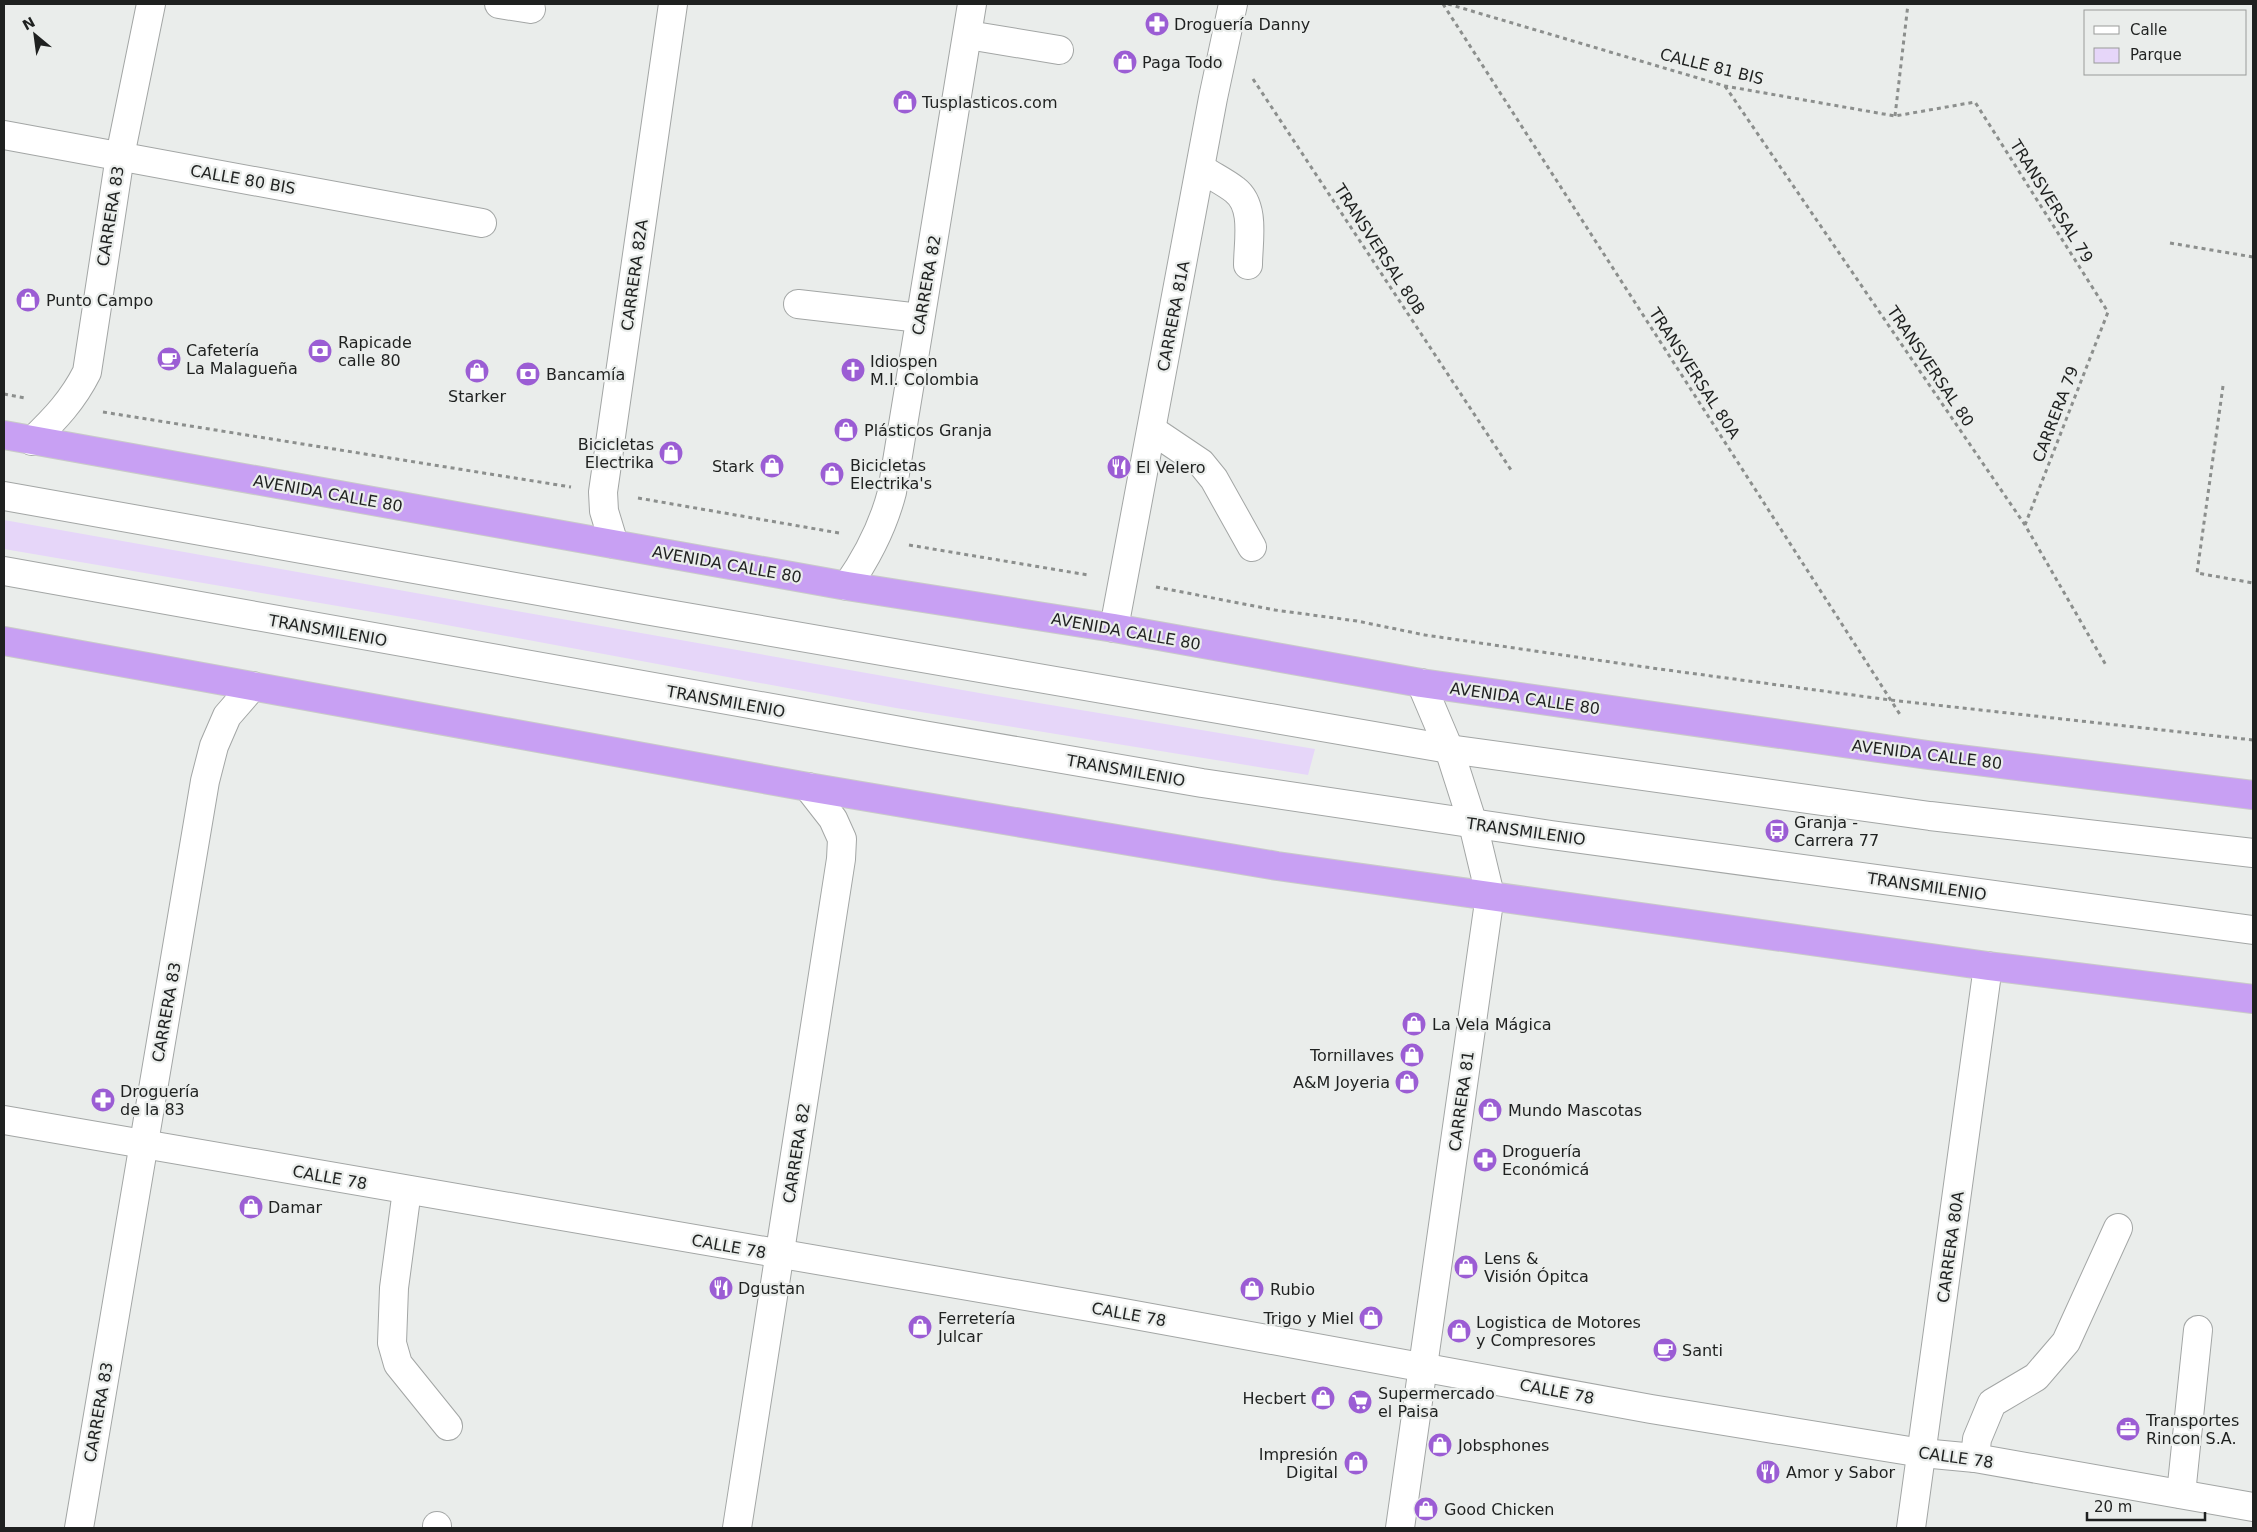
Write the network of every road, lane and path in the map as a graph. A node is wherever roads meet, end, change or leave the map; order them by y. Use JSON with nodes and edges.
{"nodes":[{"id":1,"x":151,"y":4,"type":"edge"},
{"id":2,"x":499,"y":4,"type":"edge"},
{"id":3,"x":673,"y":4,"type":"edge"},
{"id":4,"x":972,"y":4,"type":"edge"},
{"id":5,"x":1233,"y":4,"type":"edge"},
{"id":6,"x":1443,"y":4,"type":"edge"},
{"id":7,"x":1448,"y":4,"type":"edge"},
{"id":8,"x":1908,"y":4,"type":"edge"},
{"id":9,"x":531,"y":9,"type":"dead end"},
{"id":10,"x":968,"y":35,"type":"junction"},
{"id":11,"x":1226,"y":39,"type":"junction"},
{"id":12,"x":1059,"y":50,"type":"dead end"},
{"id":13,"x":1725,"y":86,"type":"junction"},
{"id":14,"x":1975,"y":102,"type":"joint"},
{"id":15,"x":1895,"y":116,"type":"junction"},
{"id":16,"x":4,"y":135,"type":"edge"},
{"id":17,"x":120,"y":156,"type":"junction"},
{"id":18,"x":1202,"y":169,"type":"junction"},
{"id":19,"x":482,"y":223,"type":"dead end"},
{"id":20,"x":2170,"y":243,"type":"dead end"},
{"id":21,"x":2253,"y":256,"type":"edge"},
{"id":22,"x":1248,"y":265,"type":"dead end"},
{"id":23,"x":798,"y":304,"type":"dead end"},
{"id":24,"x":2108,"y":312,"type":"joint"},
{"id":25,"x":920,"y":318,"type":"junction"},
{"id":26,"x":2223,"y":386,"type":"dead end"},
{"id":27,"x":1152,"y":430,"type":"junction"},
{"id":28,"x":4,"y":436,"type":"edge"},
{"id":29,"x":32,"y":441,"type":"junction"},
{"id":30,"x":1512,"y":473,"type":"dead end"},
{"id":31,"x":4,"y":496,"type":"edge"},
{"id":32,"x":2025,"y":525,"type":"junction"},
{"id":33,"x":614,"y":544,"type":"junction"},
{"id":34,"x":1252,"y":547,"type":"dead end"},
{"id":35,"x":4,"y":571,"type":"edge"},
{"id":36,"x":2253,"y":583,"type":"edge"},
{"id":37,"x":847,"y":586,"type":"junction"},
{"id":38,"x":1114,"y":628,"type":"junction"},
{"id":39,"x":4,"y":641,"type":"edge"},
{"id":40,"x":2107,"y":667,"type":"dead end"},
{"id":41,"x":1421,"y":683,"type":"junction"},
{"id":42,"x":253,"y":686,"type":"junction"},
{"id":43,"x":1449,"y":749,"type":"junction"},
{"id":44,"x":1928,"y":755,"type":"junction"},
{"id":45,"x":808,"y":787,"type":"junction"},
{"id":46,"x":2253,"y":795,"type":"edge"},
{"id":47,"x":1473,"y":824,"type":"junction"},
{"id":48,"x":2253,"y":853,"type":"edge"},
{"id":49,"x":1490,"y":895,"type":"junction"},
{"id":50,"x":2253,"y":930,"type":"edge"},
{"id":51,"x":1988,"y":966,"type":"junction"},
{"id":52,"x":2253,"y":999,"type":"edge"},
{"id":53,"x":4,"y":1120,"type":"edge"},
{"id":54,"x":144,"y":1145,"type":"junction"},
{"id":55,"x":407,"y":1190,"type":"junction"},
{"id":56,"x":2118,"y":1228,"type":"dead end"},
{"id":57,"x":780,"y":1255,"type":"junction"},
{"id":58,"x":2198,"y":1330,"type":"dead end"},
{"id":59,"x":1423,"y":1366,"type":"junction"},
{"id":60,"x":448,"y":1426,"type":"dead end"},
{"id":61,"x":1922,"y":1453,"type":"junction"},
{"id":62,"x":1974,"y":1458,"type":"junction"},
{"id":63,"x":2181,"y":1494,"type":"junction"},
{"id":64,"x":2253,"y":1507,"type":"edge"},
{"id":65,"x":78,"y":1528,"type":"edge"},
{"id":66,"x":737,"y":1528,"type":"edge"},
{"id":67,"x":1400,"y":1528,"type":"edge"},
{"id":68,"x":1911,"y":1528,"type":"edge"}],
"edges":[{"from":1,"to":17,"type":"street","name":"CARRERA 83"},
{"from":2,"to":9,"type":"street"},
{"from":3,"to":33,"type":"street","name":"CARRERA 82A"},
{"from":4,"to":10,"type":"street","name":"CARRERA 82"},
{"from":5,"to":11,"type":"street","name":"CARRERA 81A"},
{"from":6,"to":44,"type":"path","name":"TRANSVERSAL 80A"},
{"from":7,"to":13,"type":"path","name":"CALLE 81 BIS"},
{"from":8,"to":15,"type":"path"},
{"from":10,"to":12,"type":"street"},
{"from":10,"to":25,"type":"street","name":"CARRERA 82"},
{"from":11,"to":18,"type":"street","name":"CARRERA 81A"},
{"from":11,"to":30,"type":"path","name":"TRANSVERSAL 80B"},
{"from":13,"to":15,"type":"path","name":"CALLE 81 BIS"},
{"from":13,"to":32,"type":"path","name":"TRANSVERSAL 80"},
{"from":14,"to":15,"type":"path","name":"CALLE 81 BIS"},
{"from":14,"to":24,"type":"path","name":"TRANSVERSAL 79"},
{"from":16,"to":17,"type":"street","name":"CALLE 80 BIS"},
{"from":17,"to":19,"type":"street","name":"CALLE 80 BIS"},
{"from":17,"to":29,"type":"street","name":"CARRERA 83"},
{"from":18,"to":22,"type":"street"},
{"from":18,"to":27,"type":"street","name":"CARRERA 81A"},
{"from":20,"to":21,"type":"path"},
{"from":23,"to":25,"type":"street"},
{"from":24,"to":32,"type":"path","name":"CARRERA 79"},
{"from":25,"to":37,"type":"street","name":"CARRERA 82"},
{"from":26,"to":36,"type":"path"},
{"from":27,"to":34,"type":"street"},
{"from":27,"to":38,"type":"street","name":"CARRERA 81A"},
{"from":28,"to":29,"type":"highway","name":"AVENIDA CALLE 80"},
{"from":29,"to":33,"type":"highway","name":"AVENIDA CALLE 80"},
{"from":31,"to":43,"type":"street"},
{"from":32,"to":40,"type":"path","name":"TRANSVERSAL 80"},
{"from":33,"to":37,"type":"highway","name":"AVENIDA CALLE 80"},
{"from":35,"to":47,"type":"street","name":"TRANSMILENIO"},
{"from":37,"to":38,"type":"highway","name":"AVENIDA CALLE 80"},
{"from":38,"to":41,"type":"highway","name":"AVENIDA CALLE 80"},
{"from":39,"to":42,"type":"highway"},
{"from":41,"to":43,"type":"street","name":"CARRERA 81"},
{"from":41,"to":44,"type":"highway","name":"AVENIDA CALLE 80"},
{"from":42,"to":45,"type":"highway"},
{"from":42,"to":54,"type":"street","name":"CARRERA 83"},
{"from":43,"to":47,"type":"street","name":"CARRERA 81"},
{"from":43,"to":48,"type":"street"},
{"from":44,"to":46,"type":"highway","name":"AVENIDA CALLE 80"},
{"from":45,"to":49,"type":"highway"},
{"from":45,"to":57,"type":"street","name":"CARRERA 82"},
{"from":47,"to":49,"type":"street","name":"CARRERA 81"},
{"from":47,"to":50,"type":"street","name":"TRANSMILENIO"},
{"from":49,"to":51,"type":"highway"},
{"from":49,"to":59,"type":"street","name":"CARRERA 81"},
{"from":51,"to":52,"type":"highway"},
{"from":51,"to":61,"type":"street","name":"CARRERA 80A"},
{"from":53,"to":54,"type":"street","name":"CALLE 78"},
{"from":54,"to":55,"type":"street","name":"CALLE 78"},
{"from":54,"to":65,"type":"street","name":"CARRERA 83"},
{"from":55,"to":57,"type":"street","name":"CALLE 78"},
{"from":55,"to":60,"type":"street"},
{"from":56,"to":62,"type":"street"},
{"from":57,"to":59,"type":"street","name":"CALLE 78"},
{"from":57,"to":66,"type":"street","name":"CARRERA 82"},
{"from":58,"to":63,"type":"street"},
{"from":59,"to":61,"type":"street","name":"CALLE 78"},
{"from":59,"to":67,"type":"street","name":"CARRERA 81"},
{"from":61,"to":62,"type":"street","name":"CALLE 78"},
{"from":61,"to":68,"type":"street","name":"CARRERA 80A"},
{"from":62,"to":63,"type":"street","name":"CALLE 78"},
{"from":63,"to":64,"type":"street","name":"CALLE 78"}]}
